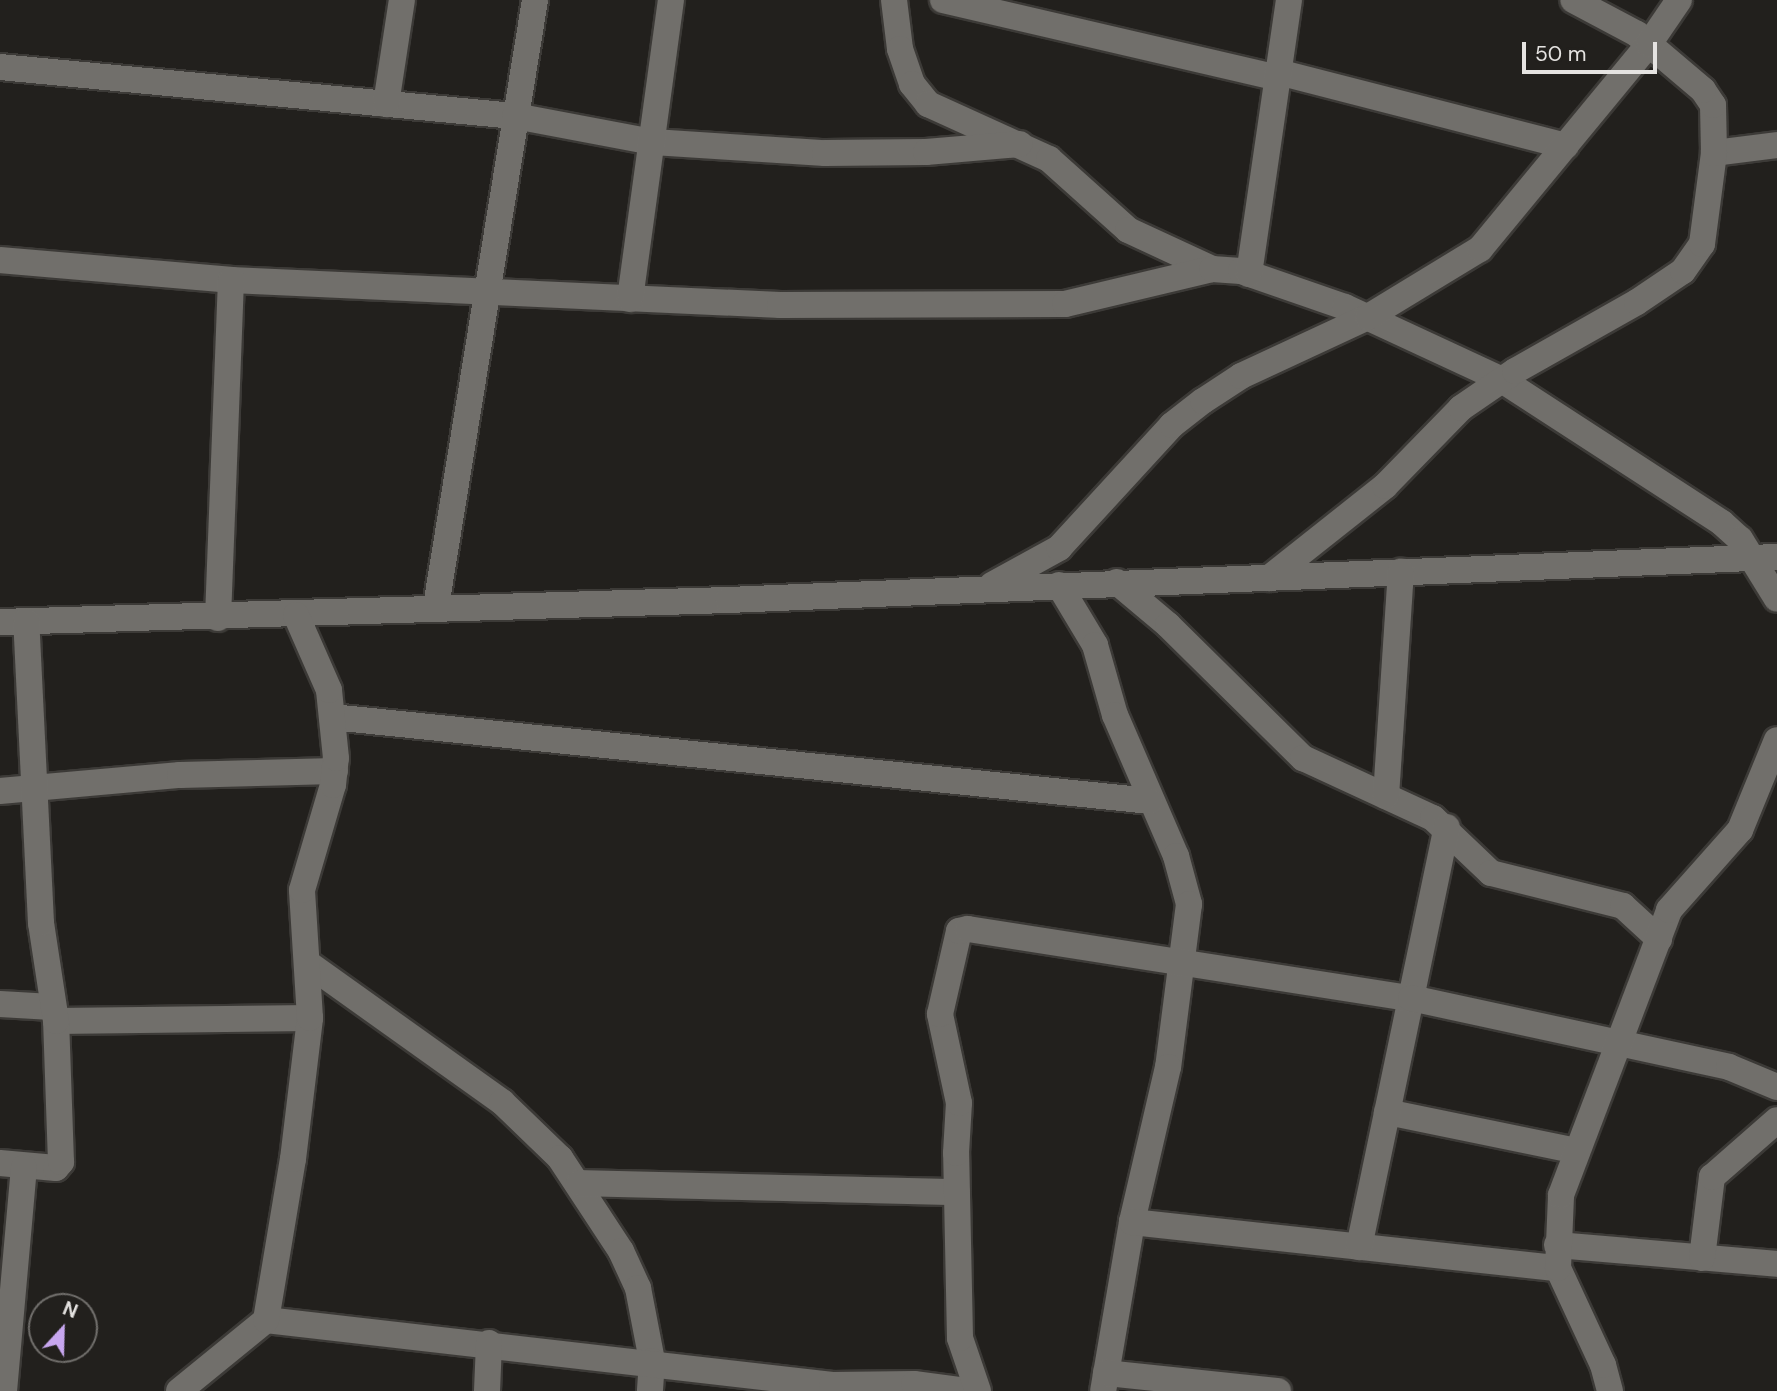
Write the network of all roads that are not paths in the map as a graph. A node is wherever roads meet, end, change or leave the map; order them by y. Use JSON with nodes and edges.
{"nodes":[{"id":1,"x":401,"y":0,"type":"edge"},
{"id":2,"x":535,"y":0,"type":"edge"},
{"id":3,"x":671,"y":0,"type":"edge"},
{"id":4,"x":894,"y":0,"type":"edge"},
{"id":5,"x":943,"y":0,"type":"edge"},
{"id":6,"x":1289,"y":0,"type":"edge"},
{"id":7,"x":1573,"y":0,"type":"edge"},
{"id":8,"x":1679,"y":0,"type":"edge"},
{"id":9,"x":1615,"y":10,"type":"edge"},
{"id":10,"x":1649,"y":44,"type":"junction"},
{"id":11,"x":0,"y":67,"type":"edge"},
{"id":12,"x":1278,"y":75,"type":"junction"},
{"id":13,"x":386,"y":104,"type":"junction"},
{"id":14,"x":514,"y":116,"type":"junction"},
{"id":15,"x":653,"y":142,"type":"junction"},
{"id":16,"x":1020,"y":144,"type":"junction"},
{"id":17,"x":1777,"y":145,"type":"edge"},
{"id":18,"x":1566,"y":146,"type":"junction"},
{"id":19,"x":1714,"y":153,"type":"junction"},
{"id":20,"x":0,"y":260,"type":"edge"},
{"id":21,"x":1212,"y":269,"type":"junction"},
{"id":22,"x":1249,"y":274,"type":"junction"},
{"id":23,"x":231,"y":280,"type":"junction"},
{"id":24,"x":485,"y":292,"type":"junction"},
{"id":25,"x":630,"y":299,"type":"junction"},
{"id":26,"x":1368,"y":317,"type":"junction"},
{"id":27,"x":1502,"y":380,"type":"junction"},
{"id":28,"x":1765,"y":557,"type":"edge"},
{"id":29,"x":1401,"y":571,"type":"junction"},
{"id":30,"x":1269,"y":578,"type":"junction"},
{"id":31,"x":1117,"y":582,"type":"junction"},
{"id":32,"x":1059,"y":585,"type":"junction"},
{"id":33,"x":986,"y":588,"type":"junction"},
{"id":34,"x":1777,"y":599,"type":"edge"},
{"id":35,"x":436,"y":606,"type":"junction"},
{"id":36,"x":296,"y":615,"type":"junction"},
{"id":37,"x":218,"y":618,"type":"junction"},
{"id":38,"x":13,"y":622,"type":"edge"},
{"id":39,"x":332,"y":716,"type":"junction"},
{"id":40,"x":1776,"y":748,"type":"edge"},
{"id":41,"x":335,"y":771,"type":"junction"},
{"id":42,"x":36,"y":785,"type":"junction"},
{"id":43,"x":0,"y":791,"type":"edge"},
{"id":44,"x":1386,"y":796,"type":"junction"},
{"id":45,"x":1150,"y":801,"type":"junction"},
{"id":46,"x":1447,"y":827,"type":"junction"},
{"id":47,"x":1659,"y":939,"type":"junction"},
{"id":48,"x":1184,"y":963,"type":"junction"},
{"id":49,"x":310,"y":965,"type":"junction"},
{"id":50,"x":1411,"y":998,"type":"junction"},
{"id":51,"x":0,"y":1004,"type":"edge"},
{"id":52,"x":54,"y":1014,"type":"junction"},
{"id":53,"x":310,"y":1018,"type":"junction"},
{"id":54,"x":1622,"y":1042,"type":"junction"},
{"id":55,"x":1777,"y":1087,"type":"edge"},
{"id":56,"x":1387,"y":1112,"type":"junction"},
{"id":57,"x":1777,"y":1120,"type":"edge"},
{"id":58,"x":1577,"y":1151,"type":"junction"},
{"id":59,"x":12,"y":1166,"type":"edge"},
{"id":60,"x":579,"y":1183,"type":"junction"},
{"id":61,"x":957,"y":1192,"type":"junction"},
{"id":62,"x":1132,"y":1222,"type":"junction"},
{"id":63,"x":1359,"y":1247,"type":"junction"},
{"id":64,"x":1558,"y":1257,"type":"junction"},
{"id":65,"x":1702,"y":1258,"type":"junction"},
{"id":66,"x":1777,"y":1264,"type":"edge"},
{"id":67,"x":266,"y":1320,"type":"junction"},
{"id":68,"x":3,"y":1334,"type":"edge"},
{"id":69,"x":489,"y":1343,"type":"junction"},
{"id":70,"x":652,"y":1361,"type":"junction"},
{"id":71,"x":1105,"y":1382,"type":"edge"},
{"id":72,"x":1611,"y":1388,"type":"edge"},
{"id":73,"x":4,"y":1391,"type":"edge"},
{"id":74,"x":179,"y":1391,"type":"edge"},
{"id":75,"x":487,"y":1391,"type":"edge"},
{"id":76,"x":650,"y":1391,"type":"edge"},
{"id":77,"x":967,"y":1391,"type":"edge"},
{"id":78,"x":978,"y":1391,"type":"edge"},
{"id":79,"x":1278,"y":1391,"type":"edge"}],
"edges":[{"from":1,"to":13,"type":"street"},
{"from":2,"to":14,"type":"street"},
{"from":3,"to":15,"type":"street"},
{"from":4,"to":16,"type":"street"},
{"from":5,"to":12,"type":"street"},
{"from":6,"to":12,"type":"street"},
{"from":7,"to":9,"type":"street"},
{"from":8,"to":10,"type":"street"},
{"from":9,"to":10,"type":"street"},
{"from":10,"to":18,"type":"street"},
{"from":10,"to":19,"type":"street"},
{"from":11,"to":13,"type":"street"},
{"from":12,"to":18,"type":"street"},
{"from":12,"to":22,"type":"street"},
{"from":13,"to":14,"type":"street"},
{"from":14,"to":15,"type":"street"},
{"from":14,"to":24,"type":"street"},
{"from":15,"to":16,"type":"street"},
{"from":15,"to":25,"type":"street"},
{"from":16,"to":21,"type":"street"},
{"from":17,"to":19,"type":"street"},
{"from":18,"to":26,"type":"street"},
{"from":19,"to":27,"type":"street"},
{"from":20,"to":23,"type":"street"},
{"from":21,"to":22,"type":"street"},
{"from":21,"to":25,"type":"street"},
{"from":22,"to":26,"type":"street"},
{"from":23,"to":24,"type":"street"},
{"from":23,"to":37,"type":"street"},
{"from":24,"to":25,"type":"street"},
{"from":24,"to":35,"type":"street"},
{"from":26,"to":27,"type":"street"},
{"from":26,"to":33,"type":"street"},
{"from":27,"to":28,"type":"street"},
{"from":27,"to":30,"type":"street"},
{"from":28,"to":29,"type":"street"},
{"from":28,"to":34,"type":"street"},
{"from":29,"to":30,"type":"street"},
{"from":29,"to":44,"type":"street"},
{"from":30,"to":31,"type":"street"},
{"from":31,"to":32,"type":"street"},
{"from":31,"to":44,"type":"street"},
{"from":32,"to":33,"type":"street"},
{"from":32,"to":45,"type":"street"},
{"from":33,"to":35,"type":"street"},
{"from":35,"to":36,"type":"street"},
{"from":36,"to":37,"type":"street"},
{"from":36,"to":39,"type":"street"},
{"from":37,"to":38,"type":"street"},
{"from":38,"to":42,"type":"street"},
{"from":39,"to":41,"type":"street"},
{"from":39,"to":45,"type":"street"},
{"from":40,"to":47,"type":"street"},
{"from":41,"to":42,"type":"street"},
{"from":41,"to":49,"type":"street"},
{"from":42,"to":43,"type":"street"},
{"from":42,"to":52,"type":"street"},
{"from":44,"to":46,"type":"street"},
{"from":45,"to":48,"type":"street"},
{"from":46,"to":47,"type":"street"},
{"from":46,"to":50,"type":"street"},
{"from":47,"to":54,"type":"street"},
{"from":48,"to":50,"type":"street"},
{"from":48,"to":61,"type":"street"},
{"from":48,"to":62,"type":"street"},
{"from":49,"to":53,"type":"street"},
{"from":49,"to":60,"type":"street"},
{"from":50,"to":54,"type":"street"},
{"from":50,"to":56,"type":"street"},
{"from":51,"to":52,"type":"street"},
{"from":52,"to":53,"type":"street"},
{"from":52,"to":59,"type":"street"},
{"from":53,"to":67,"type":"street"},
{"from":54,"to":55,"type":"street"},
{"from":54,"to":58,"type":"street"},
{"from":56,"to":58,"type":"street"},
{"from":56,"to":63,"type":"street"},
{"from":57,"to":65,"type":"street"},
{"from":58,"to":64,"type":"street"},
{"from":59,"to":68,"type":"street"},
{"from":60,"to":61,"type":"street"},
{"from":60,"to":70,"type":"street"},
{"from":61,"to":78,"type":"street"},
{"from":62,"to":63,"type":"street"},
{"from":62,"to":71,"type":"street"},
{"from":63,"to":64,"type":"street"},
{"from":64,"to":65,"type":"street"},
{"from":64,"to":72,"type":"street"},
{"from":65,"to":66,"type":"street"},
{"from":67,"to":69,"type":"street"},
{"from":67,"to":74,"type":"street"},
{"from":68,"to":73,"type":"street"},
{"from":69,"to":70,"type":"street"},
{"from":69,"to":75,"type":"street"},
{"from":70,"to":76,"type":"street"},
{"from":70,"to":77,"type":"street"},
{"from":71,"to":79,"type":"street"}]}
